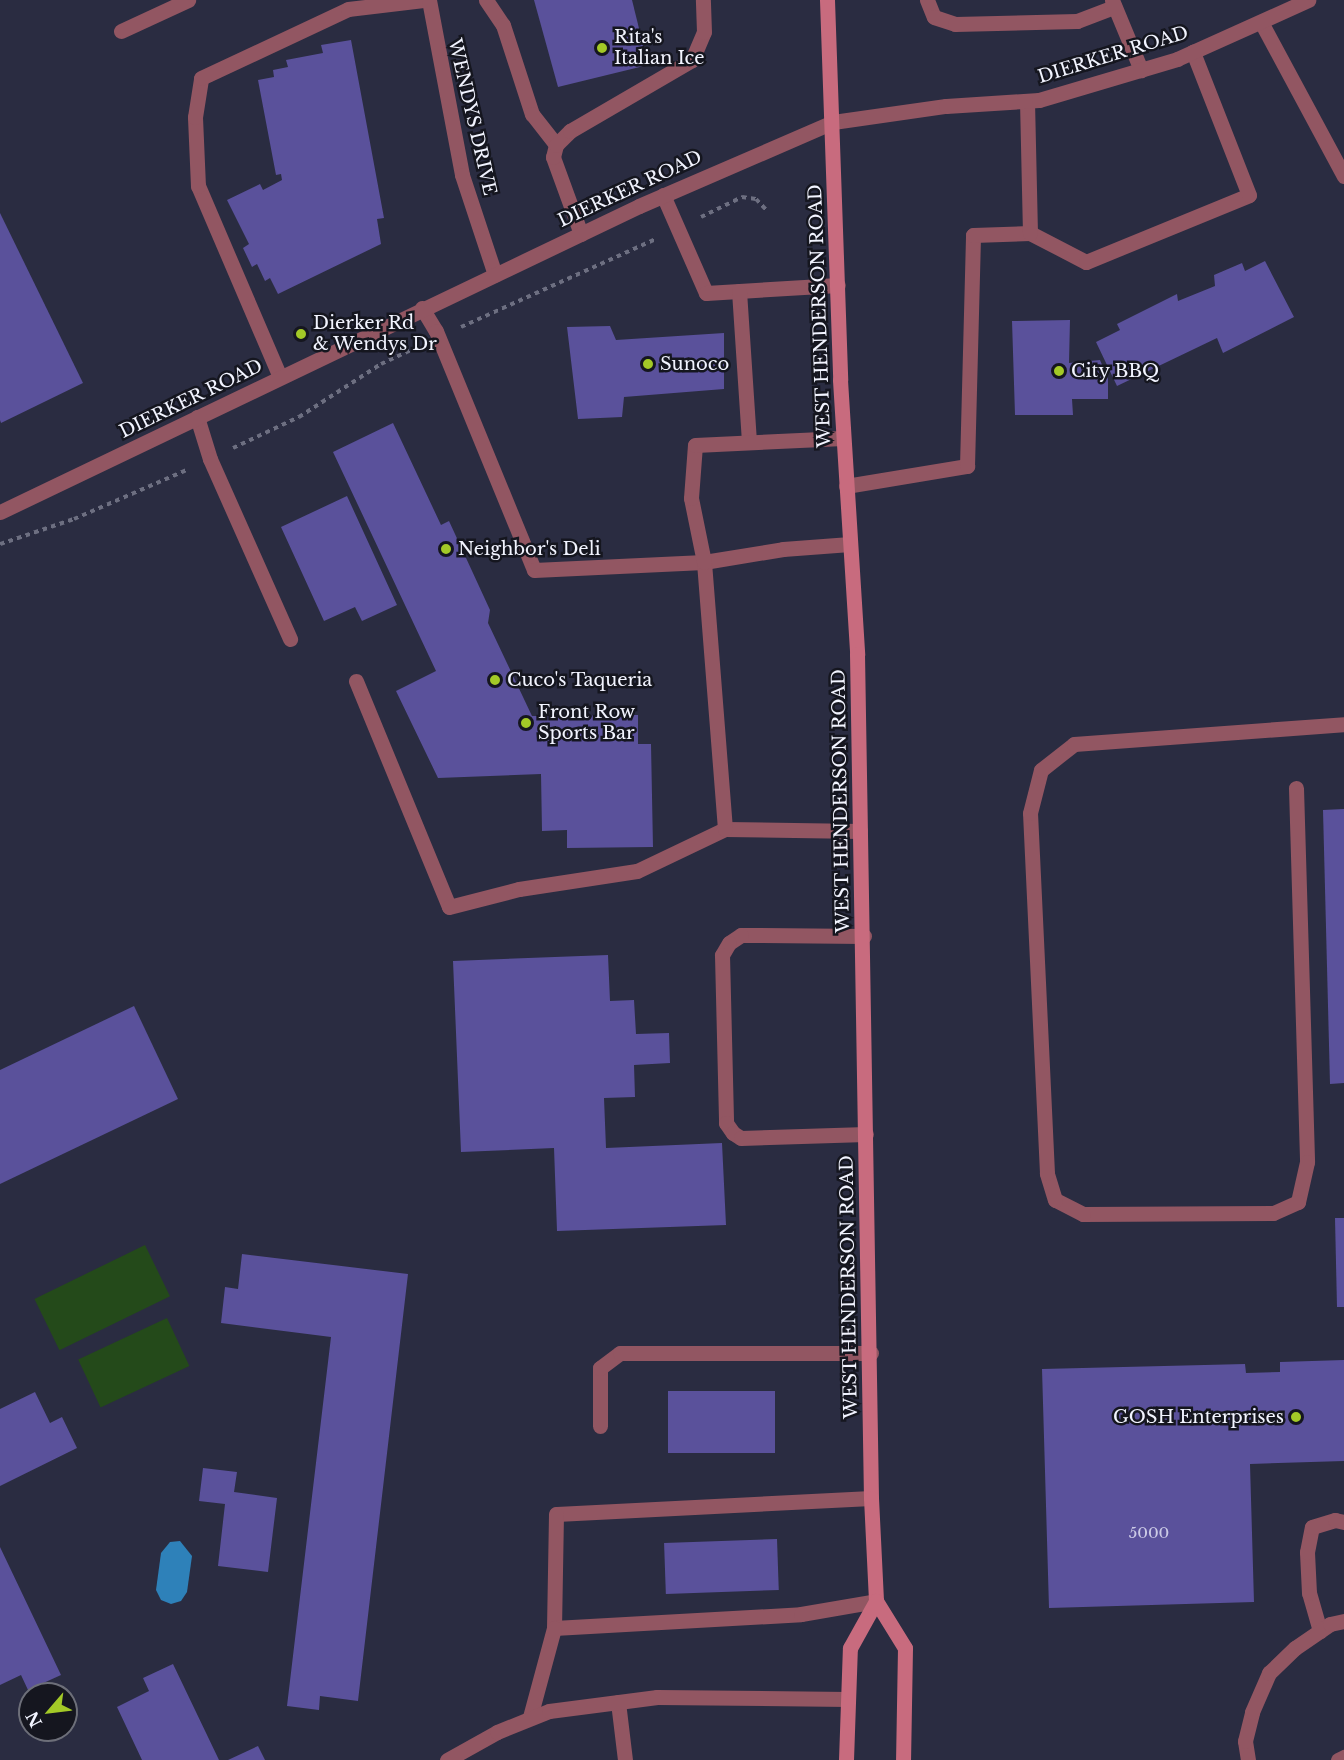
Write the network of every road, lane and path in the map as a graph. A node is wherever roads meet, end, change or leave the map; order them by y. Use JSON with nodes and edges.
{"nodes":[{"id":1,"x":188,"y":0,"type":"edge"},
{"id":2,"x":427,"y":0,"type":"edge"},
{"id":3,"x":486,"y":0,"type":"edge"},
{"id":4,"x":703,"y":0,"type":"edge"},
{"id":5,"x":826,"y":0,"type":"edge"},
{"id":6,"x":927,"y":0,"type":"edge"},
{"id":7,"x":1308,"y":0,"type":"edge"},
{"id":8,"x":1113,"y":4,"type":"edge"},
{"id":9,"x":1261,"y":22,"type":"junction"},
{"id":10,"x":121,"y":31,"type":"dead end"},
{"id":11,"x":1193,"y":52,"type":"junction"},
{"id":12,"x":1141,"y":70,"type":"junction"},
{"id":13,"x":1027,"y":100,"type":"junction"},
{"id":14,"x":833,"y":122,"type":"junction"},
{"id":15,"x":556,"y":145,"type":"junction"},
{"id":16,"x":1344,"y":176,"type":"edge"},
{"id":17,"x":663,"y":195,"type":"junction"},
{"id":18,"x":767,"y":211,"type":"dead end"},
{"id":19,"x":677,"y":228,"type":"junction"},
{"id":20,"x":1030,"y":233,"type":"junction"},
{"id":21,"x":581,"y":234,"type":"junction"},
{"id":22,"x":495,"y":275,"type":"junction"},
{"id":23,"x":838,"y":285,"type":"junction"},
{"id":24,"x":739,"y":291,"type":"junction"},
{"id":25,"x":422,"y":308,"type":"junction"},
{"id":26,"x":439,"y":337,"type":"junction"},
{"id":27,"x":280,"y":377,"type":"junction"},
{"id":28,"x":197,"y":417,"type":"junction"},
{"id":29,"x":843,"y":438,"type":"junction"},
{"id":30,"x":749,"y":442,"type":"junction"},
{"id":31,"x":210,"y":459,"type":"junction"},
{"id":32,"x":846,"y":486,"type":"junction"},
{"id":33,"x":0,"y":512,"type":"edge"},
{"id":34,"x":0,"y":544,"type":"edge"},
{"id":35,"x":850,"y":544,"type":"junction"},
{"id":36,"x":704,"y":562,"type":"junction"},
{"id":37,"x":290,"y":639,"type":"dead end"},
{"id":38,"x":356,"y":681,"type":"dead end"},
{"id":39,"x":1344,"y":724,"type":"edge"},
{"id":40,"x":1296,"y":788,"type":"dead end"},
{"id":41,"x":725,"y":830,"type":"junction"},
{"id":42,"x":860,"y":831,"type":"junction"},
{"id":43,"x":864,"y":936,"type":"junction"},
{"id":44,"x":866,"y":1134,"type":"junction"},
{"id":45,"x":871,"y":1353,"type":"junction"},
{"id":46,"x":600,"y":1426,"type":"dead end"},
{"id":47,"x":871,"y":1498,"type":"junction"},
{"id":48,"x":1344,"y":1522,"type":"edge"},
{"id":49,"x":876,"y":1601,"type":"junction"},
{"id":50,"x":1344,"y":1621,"type":"edge"},
{"id":51,"x":554,"y":1628,"type":"junction"},
{"id":52,"x":1320,"y":1631,"type":"junction"},
{"id":53,"x":848,"y":1699,"type":"junction"},
{"id":54,"x":618,"y":1702,"type":"junction"},
{"id":55,"x":530,"y":1717,"type":"junction"},
{"id":56,"x":1344,"y":1757,"type":"edge"},
{"id":57,"x":447,"y":1760,"type":"edge"},
{"id":58,"x":625,"y":1760,"type":"edge"},
{"id":59,"x":846,"y":1760,"type":"edge"},
{"id":60,"x":903,"y":1760,"type":"edge"},
{"id":61,"x":1248,"y":1760,"type":"edge"},
{"id":62,"x":1338,"y":1760,"type":"edge"}],
"edges":[{"from":1,"to":10,"type":"street"},
{"from":2,"to":22,"type":"street","name":"WENDYS DRIVE"},
{"from":2,"to":27,"type":"street"},
{"from":3,"to":15,"type":"street"},
{"from":4,"to":15,"type":"street"},
{"from":5,"to":14,"type":"main road","name":"WEST HENDERSON ROAD"},
{"from":6,"to":8,"type":"street"},
{"from":7,"to":9,"type":"street","name":"DIERKER ROAD"},
{"from":8,"to":12,"type":"street"},
{"from":9,"to":11,"type":"street","name":"DIERKER ROAD"},
{"from":9,"to":16,"type":"street"},
{"from":11,"to":12,"type":"street","name":"DIERKER ROAD"},
{"from":11,"to":20,"type":"street"},
{"from":12,"to":13,"type":"street","name":"DIERKER ROAD"},
{"from":13,"to":14,"type":"street","name":"DIERKER ROAD"},
{"from":13,"to":20,"type":"street"},
{"from":14,"to":17,"type":"street","name":"DIERKER ROAD"},
{"from":14,"to":23,"type":"main road","name":"WEST HENDERSON ROAD"},
{"from":15,"to":21,"type":"street"},
{"from":17,"to":19,"type":"street"},
{"from":17,"to":21,"type":"street","name":"DIERKER ROAD"},
{"from":18,"to":19,"type":"path"},
{"from":19,"to":24,"type":"street"},
{"from":19,"to":26,"type":"path"},
{"from":20,"to":32,"type":"street"},
{"from":21,"to":22,"type":"street","name":"DIERKER ROAD"},
{"from":22,"to":25,"type":"street","name":"DIERKER ROAD"},
{"from":23,"to":24,"type":"street"},
{"from":23,"to":29,"type":"main road","name":"WEST HENDERSON ROAD"},
{"from":24,"to":30,"type":"street"},
{"from":25,"to":26,"type":"street"},
{"from":25,"to":27,"type":"street","name":"DIERKER ROAD"},
{"from":26,"to":31,"type":"path"},
{"from":26,"to":36,"type":"street"},
{"from":27,"to":28,"type":"street","name":"DIERKER ROAD"},
{"from":28,"to":31,"type":"street"},
{"from":28,"to":33,"type":"street","name":"DIERKER ROAD"},
{"from":29,"to":30,"type":"street"},
{"from":29,"to":32,"type":"main road","name":"WEST HENDERSON ROAD"},
{"from":30,"to":36,"type":"street"},
{"from":31,"to":34,"type":"path"},
{"from":31,"to":37,"type":"street"},
{"from":32,"to":35,"type":"main road","name":"WEST HENDERSON ROAD"},
{"from":35,"to":36,"type":"street"},
{"from":35,"to":42,"type":"main road","name":"WEST HENDERSON ROAD"},
{"from":36,"to":41,"type":"street"},
{"from":38,"to":41,"type":"street"},
{"from":39,"to":40,"type":"street"},
{"from":41,"to":42,"type":"street"},
{"from":42,"to":43,"type":"main road","name":"WEST HENDERSON ROAD"},
{"from":43,"to":44,"type":"main road","name":"WEST HENDERSON ROAD"},
{"from":43,"to":44,"type":"street"},
{"from":44,"to":45,"type":"main road","name":"WEST HENDERSON ROAD"},
{"from":45,"to":46,"type":"street"},
{"from":45,"to":47,"type":"main road","name":"WEST HENDERSON ROAD"},
{"from":47,"to":49,"type":"main road","name":"WEST HENDERSON ROAD"},
{"from":47,"to":51,"type":"street"},
{"from":48,"to":52,"type":"street"},
{"from":49,"to":51,"type":"street"},
{"from":49,"to":53,"type":"main road"},
{"from":49,"to":60,"type":"main road","name":"WEST HENDERSON ROAD"},
{"from":50,"to":52,"type":"street"},
{"from":51,"to":55,"type":"street"},
{"from":52,"to":61,"type":"street"},
{"from":53,"to":54,"type":"street"},
{"from":53,"to":59,"type":"main road"},
{"from":54,"to":55,"type":"street"},
{"from":54,"to":58,"type":"street"},
{"from":55,"to":57,"type":"street"},
{"from":56,"to":62,"type":"street"}]}
